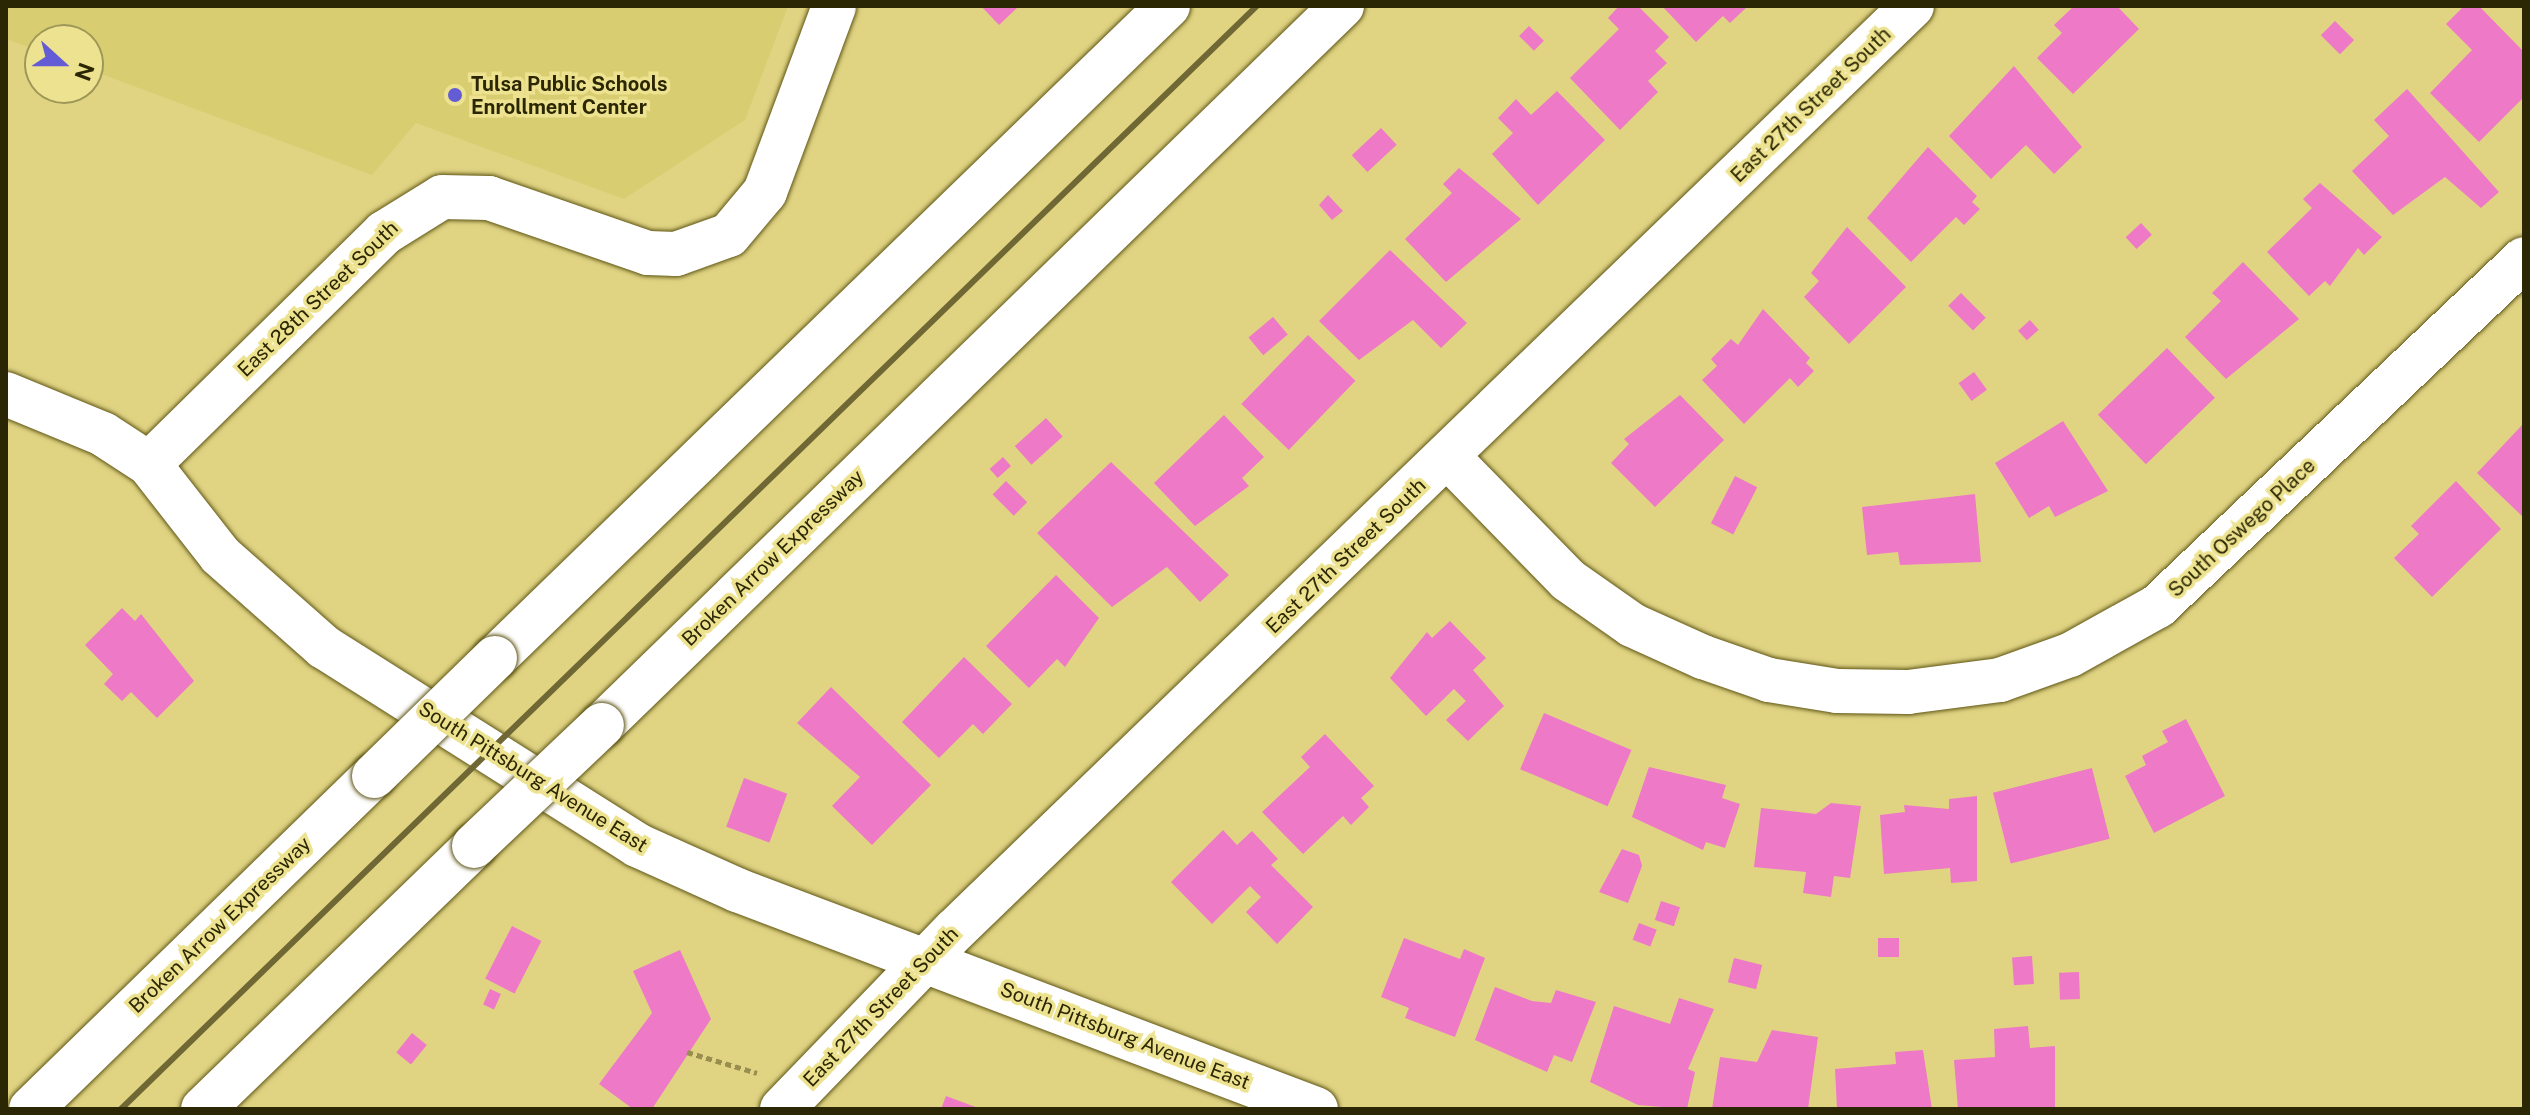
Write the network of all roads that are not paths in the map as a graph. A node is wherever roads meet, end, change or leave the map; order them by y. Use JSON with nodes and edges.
{"nodes":[{"id":1,"x":834,"y":6,"type":"edge"},
{"id":2,"x":1168,"y":6,"type":"edge"},
{"id":3,"x":1342,"y":6,"type":"edge"},
{"id":4,"x":1912,"y":6,"type":"edge"},
{"id":5,"x":2524,"y":259,"type":"edge"},
{"id":6,"x":6,"y":394,"type":"edge"},
{"id":7,"x":1449,"y":458,"type":"junction"},
{"id":8,"x":149,"y":464,"type":"junction"},
{"id":9,"x":924,"y":960,"type":"junction"},
{"id":10,"x":790,"y":1101,"type":"edge"},
{"id":11,"x":31,"y":1109,"type":"edge"},
{"id":12,"x":203,"y":1109,"type":"edge"},
{"id":13,"x":1316,"y":1109,"type":"edge"}],
"edges":[{"from":1,"to":8,"type":"main road","name":"East 28th Street South"},
{"from":2,"to":11,"type":"main road","name":"Broken Arrow Expressway","bridge":true},
{"from":3,"to":12,"type":"main road","name":"Broken Arrow Expressway","bridge":true},
{"from":4,"to":7,"type":"main road","name":"East 27th Street South"},
{"from":5,"to":7,"type":"main road","name":"South Oswego Place"},
{"from":6,"to":8,"type":"main road","name":"South Pittsburg Avenue East"},
{"from":7,"to":9,"type":"main road","name":"East 27th Street South"},
{"from":8,"to":9,"type":"main road","name":"South Pittsburg Avenue East"},
{"from":9,"to":10,"type":"main road","name":"East 27th Street South"},
{"from":9,"to":13,"type":"main road","name":"South Pittsburg Avenue East"}]}
